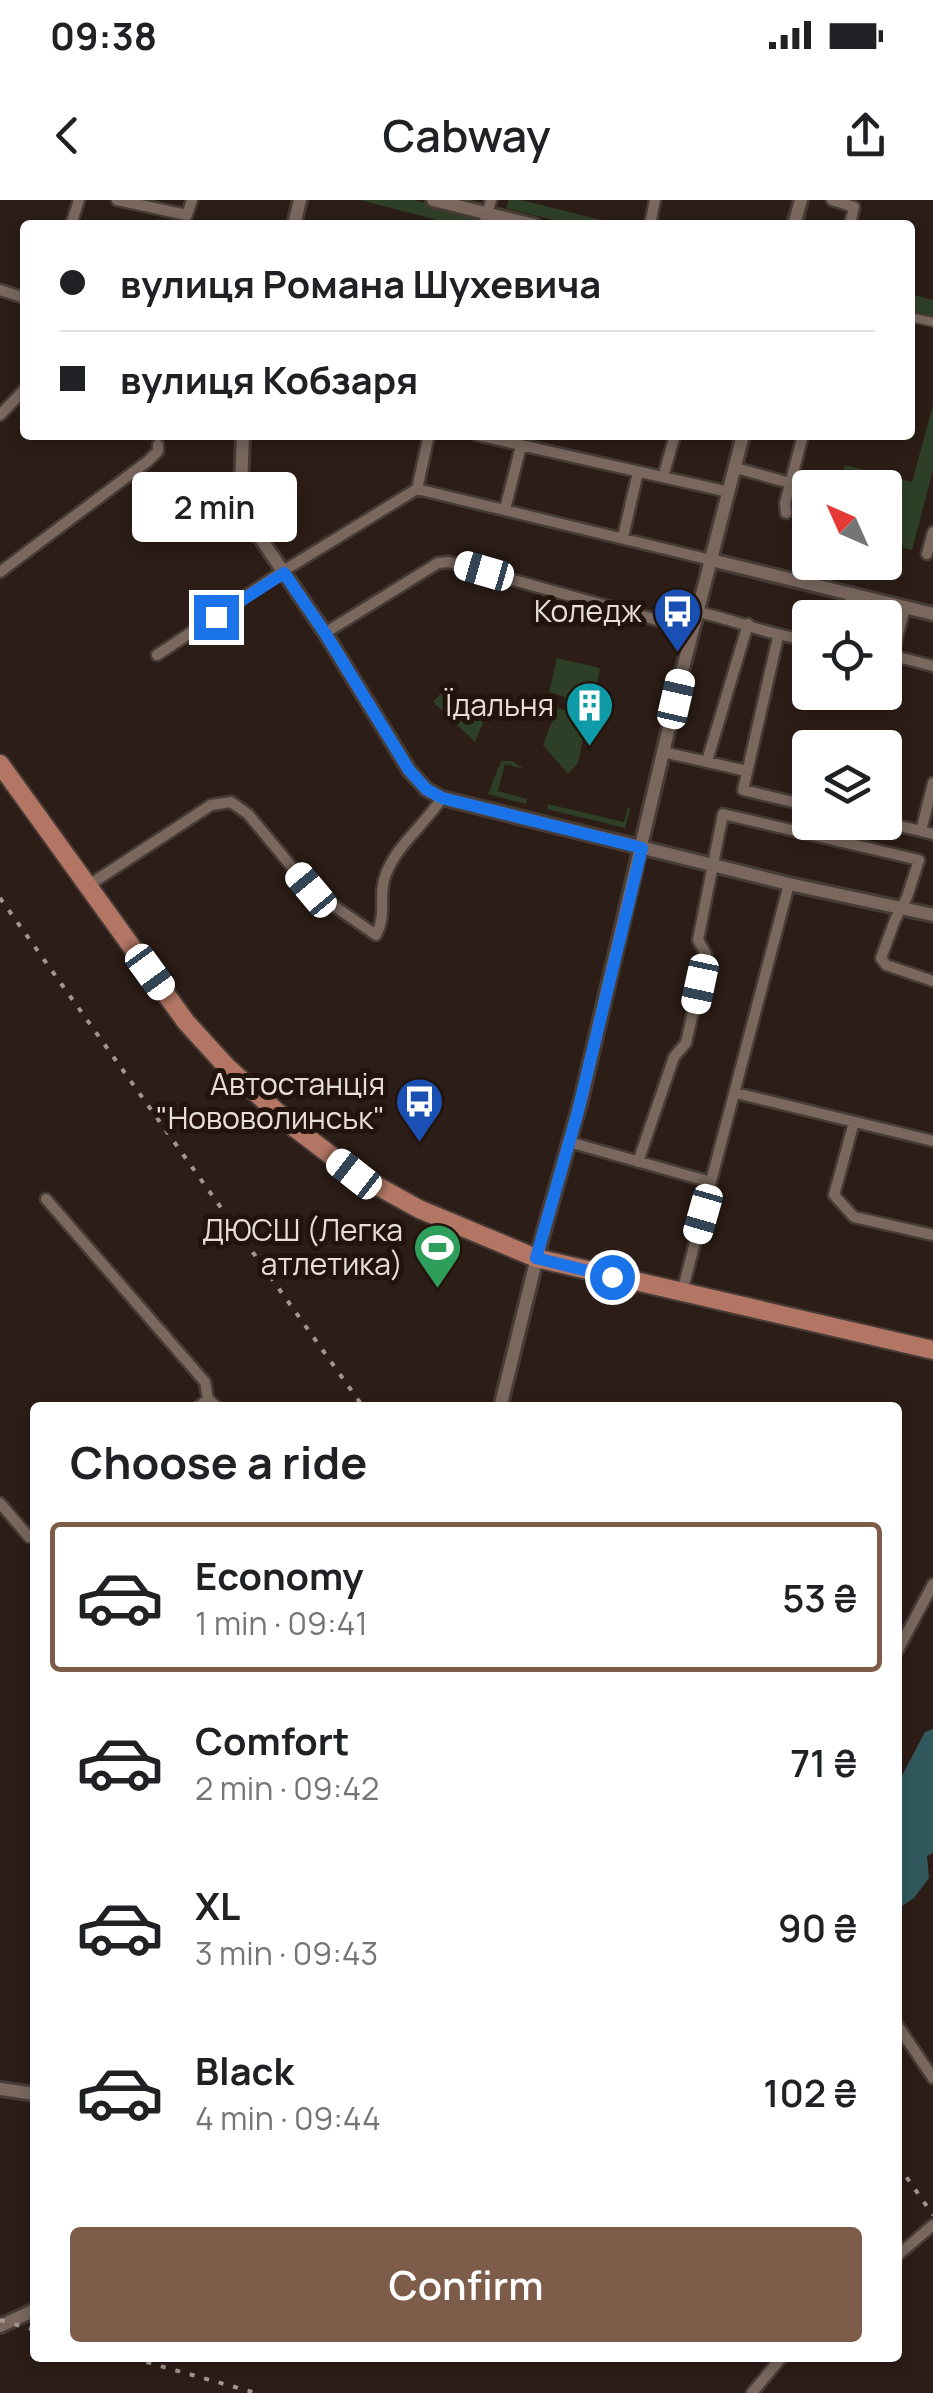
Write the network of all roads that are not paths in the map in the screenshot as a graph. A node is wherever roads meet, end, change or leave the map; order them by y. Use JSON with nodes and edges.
{"nodes":[{"id":1,"x":117,"y":200,"type":"edge"},
{"id":2,"x":192,"y":200,"type":"edge"},
{"id":3,"x":433,"y":200,"type":"edge"},
{"id":4,"x":832,"y":200,"type":"edge"},
{"id":5,"x":487,"y":213,"type":"edge"},
{"id":6,"x":514,"y":220,"type":"edge"},
{"id":7,"x":851,"y":220,"type":"edge"},
{"id":8,"x":20,"y":394,"type":"edge"},
{"id":9,"x":0,"y":415,"type":"edge"},
{"id":10,"x":243,"y":440,"type":"edge"},
{"id":11,"x":428,"y":440,"type":"edge"},
{"id":12,"x":506,"y":440,"type":"edge"},
{"id":13,"x":674,"y":440,"type":"edge"},
{"id":14,"x":742,"y":440,"type":"edge"},
{"id":15,"x":802,"y":440,"type":"edge"},
{"id":16,"x":158,"y":444,"type":"dead end"},
{"id":17,"x":521,"y":446,"type":"junction"},
{"id":18,"x":736,"y":468,"type":"junction"},
{"id":19,"x":638,"y":472,"type":"junction"},
{"id":20,"x":663,"y":477,"type":"junction"},
{"id":21,"x":790,"y":483,"type":"junction"},
{"id":22,"x":417,"y":489,"type":"junction"},
{"id":23,"x":729,"y":492,"type":"junction"},
{"id":24,"x":505,"y":509,"type":"junction"},
{"id":25,"x":786,"y":513,"type":"dead end"},
{"id":26,"x":933,"y":532,"type":"edge"},
{"id":27,"x":623,"y":537,"type":"junction"},
{"id":28,"x":927,"y":554,"type":"dead end"},
{"id":29,"x":711,"y":560,"type":"junction"},
{"id":30,"x":0,"y":572,"type":"edge"},
{"id":31,"x":284,"y":573,"type":"junction"},
{"id":32,"x":852,"y":593,"type":"junction"},
{"id":33,"x":850,"y":600,"type":"edge"},
{"id":34,"x":906,"y":607,"type":"junction"},
{"id":35,"x":698,"y":612,"type":"junction"},
{"id":36,"x":933,"y":614,"type":"edge"},
{"id":37,"x":902,"y":618,"type":"edge"},
{"id":38,"x":748,"y":624,"type":"junction"},
{"id":39,"x":693,"y":630,"type":"junction"},
{"id":40,"x":325,"y":633,"type":"junction"},
{"id":41,"x":778,"y":636,"type":"junction"},
{"id":42,"x":792,"y":638,"type":"edge"},
{"id":43,"x":157,"y":655,"type":"dead end"},
{"id":44,"x":902,"y":658,"type":"edge"},
{"id":45,"x":933,"y":666,"type":"edge"},
{"id":46,"x":663,"y":752,"type":"junction"},
{"id":47,"x":706,"y":761,"type":"junction"},
{"id":48,"x":0,"y":764,"type":"edge"},
{"id":49,"x":747,"y":771,"type":"junction"},
{"id":50,"x":933,"y":783,"type":"edge"},
{"id":51,"x":442,"y":798,"type":"junction"},
{"id":52,"x":792,"y":802,"type":"edge"},
{"id":53,"x":902,"y":827,"type":"edge"},
{"id":54,"x":920,"y":831,"type":"junction"},
{"id":55,"x":933,"y":834,"type":"edge"},
{"id":56,"x":642,"y":848,"type":"junction"},
{"id":57,"x":712,"y":864,"type":"junction"},
{"id":58,"x":789,"y":884,"type":"junction"},
{"id":59,"x":89,"y":885,"type":"junction"},
{"id":60,"x":902,"y":908,"type":"junction"},
{"id":61,"x":933,"y":915,"type":"edge"},
{"id":62,"x":933,"y":981,"type":"edge"},
{"id":63,"x":736,"y":1093,"type":"junction"},
{"id":64,"x":854,"y":1122,"type":"junction"},
{"id":65,"x":933,"y":1141,"type":"edge"},
{"id":66,"x":568,"y":1142,"type":"junction"},
{"id":67,"x":638,"y":1162,"type":"junction"},
{"id":68,"x":711,"y":1182,"type":"junction"},
{"id":69,"x":46,"y":1199,"type":"dead end"},
{"id":70,"x":933,"y":1236,"type":"edge"},
{"id":71,"x":536,"y":1258,"type":"junction"},
{"id":72,"x":682,"y":1293,"type":"junction"},
{"id":73,"x":933,"y":1350,"type":"edge"},
{"id":74,"x":208,"y":1399,"type":"junction"},
{"id":75,"x":204,"y":1402,"type":"edge"},
{"id":76,"x":211,"y":1402,"type":"edge"},
{"id":77,"x":501,"y":1402,"type":"edge"},
{"id":78,"x":0,"y":1502,"type":"edge"},
{"id":79,"x":30,"y":1536,"type":"edge"},
{"id":80,"x":933,"y":1584,"type":"edge"},
{"id":81,"x":902,"y":1642,"type":"edge"},
{"id":82,"x":902,"y":2032,"type":"edge"},
{"id":83,"x":933,"y":2078,"type":"edge"},
{"id":84,"x":0,"y":2088,"type":"edge"},
{"id":85,"x":30,"y":2093,"type":"edge"},
{"id":86,"x":933,"y":2225,"type":"edge"},
{"id":87,"x":902,"y":2252,"type":"edge"},
{"id":88,"x":30,"y":2312,"type":"edge"},
{"id":89,"x":0,"y":2326,"type":"edge"},
{"id":90,"x":778,"y":2362,"type":"edge"},
{"id":91,"x":752,"y":2393,"type":"edge"}],
"edges":[{"from":1,"to":2,"type":"street"},
{"from":3,"to":5,"type":"street"},
{"from":4,"to":7,"type":"street"},
{"from":5,"to":6,"type":"street"},
{"from":8,"to":9,"type":"street"},
{"from":10,"to":31,"type":"street"},
{"from":11,"to":22,"type":"street"},
{"from":12,"to":17,"type":"street"},
{"from":13,"to":20,"type":"street"},
{"from":14,"to":18,"type":"street"},
{"from":15,"to":21,"type":"street"},
{"from":16,"to":30,"type":"street"},
{"from":17,"to":19,"type":"street"},
{"from":17,"to":24,"type":"street"},
{"from":18,"to":21,"type":"street"},
{"from":18,"to":23,"type":"street"},
{"from":19,"to":20,"type":"street"},
{"from":19,"to":27,"type":"street"},
{"from":20,"to":23,"type":"street"},
{"from":21,"to":25,"type":"street"},
{"from":22,"to":24,"type":"street"},
{"from":22,"to":31,"type":"street"},
{"from":23,"to":29,"type":"street"},
{"from":24,"to":27,"type":"street"},
{"from":26,"to":28,"type":"street"},
{"from":27,"to":29,"type":"street"},
{"from":29,"to":32,"type":"street"},
{"from":29,"to":35,"type":"street"},
{"from":31,"to":40,"type":"street"},
{"from":31,"to":43,"type":"street"},
{"from":32,"to":33,"type":"street"},
{"from":32,"to":34,"type":"street"},
{"from":34,"to":36,"type":"street"},
{"from":34,"to":37,"type":"street"},
{"from":35,"to":38,"type":"street"},
{"from":35,"to":39,"type":"street"},
{"from":38,"to":41,"type":"street"},
{"from":38,"to":47,"type":"street"},
{"from":39,"to":40,"type":"street"},
{"from":39,"to":46,"type":"street"},
{"from":40,"to":51,"type":"street"},
{"from":41,"to":42,"type":"street"},
{"from":41,"to":49,"type":"street"},
{"from":44,"to":45,"type":"street"},
{"from":46,"to":47,"type":"street"},
{"from":46,"to":56,"type":"street"},
{"from":47,"to":49,"type":"street"},
{"from":48,"to":59,"type":"main road"},
{"from":49,"to":52,"type":"street"},
{"from":50,"to":54,"type":"street"},
{"from":51,"to":56,"type":"street"},
{"from":51,"to":59,"type":"street"},
{"from":53,"to":54,"type":"street"},
{"from":54,"to":55,"type":"street"},
{"from":56,"to":57,"type":"street"},
{"from":56,"to":66,"type":"street"},
{"from":57,"to":58,"type":"street"},
{"from":57,"to":60,"type":"street"},
{"from":57,"to":67,"type":"street"},
{"from":58,"to":60,"type":"street"},
{"from":58,"to":63,"type":"street"},
{"from":59,"to":71,"type":"main road"},
{"from":60,"to":61,"type":"street"},
{"from":60,"to":62,"type":"street"},
{"from":63,"to":64,"type":"street"},
{"from":63,"to":68,"type":"street"},
{"from":64,"to":65,"type":"street"},
{"from":64,"to":70,"type":"street"},
{"from":66,"to":67,"type":"street"},
{"from":66,"to":71,"type":"street"},
{"from":67,"to":68,"type":"street"},
{"from":68,"to":72,"type":"street"},
{"from":69,"to":74,"type":"street"},
{"from":71,"to":72,"type":"main road"},
{"from":71,"to":77,"type":"street"},
{"from":72,"to":73,"type":"main road"},
{"from":74,"to":75,"type":"street"},
{"from":74,"to":76,"type":"street"},
{"from":78,"to":79,"type":"street"},
{"from":80,"to":81,"type":"street"},
{"from":82,"to":83,"type":"street"},
{"from":84,"to":85,"type":"street"},
{"from":86,"to":87,"type":"street"},
{"from":88,"to":89,"type":"street"},
{"from":90,"to":91,"type":"street"}]}
